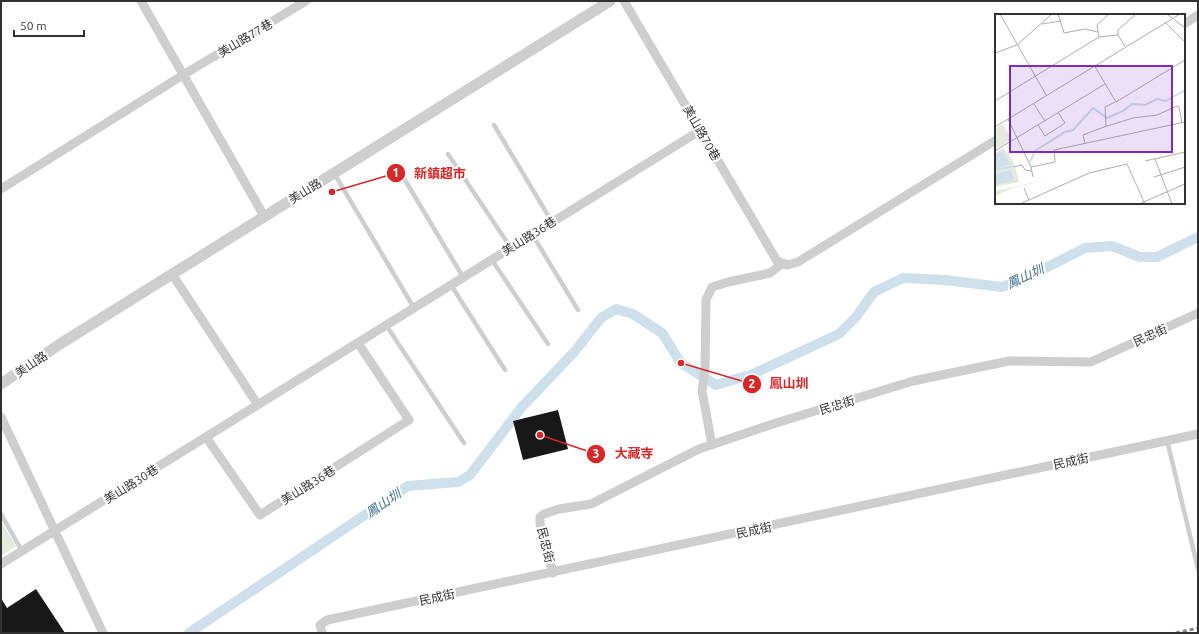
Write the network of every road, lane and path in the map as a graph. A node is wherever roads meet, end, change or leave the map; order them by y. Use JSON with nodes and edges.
{"nodes":[{"id":1,"x":141,"y":1,"type":"edge"},
{"id":2,"x":306,"y":1,"type":"edge"},
{"id":3,"x":610,"y":1,"type":"edge"},
{"id":4,"x":624,"y":1,"type":"edge"},
{"id":5,"x":1198,"y":15,"type":"edge"},
{"id":6,"x":1185,"y":23,"type":"edge"},
{"id":7,"x":183,"y":75,"type":"junction"},
{"id":8,"x":494,"y":125,"type":"dead end"},
{"id":9,"x":701,"y":130,"type":"junction"},
{"id":10,"x":995,"y":141,"type":"edge"},
{"id":11,"x":448,"y":154,"type":"dead end"},
{"id":12,"x":334,"y":173,"type":"junction"},
{"id":13,"x":405,"y":180,"type":"dead end"},
{"id":14,"x":1,"y":189,"type":"edge"},
{"id":15,"x":264,"y":216,"type":"junction"},
{"id":16,"x":552,"y":222,"type":"junction"},
{"id":17,"x":532,"y":234,"type":"junction"},
{"id":18,"x":511,"y":248,"type":"junction"},
{"id":19,"x":492,"y":260,"type":"junction"},
{"id":20,"x":783,"y":263,"type":"junction"},
{"id":21,"x":172,"y":274,"type":"junction"},
{"id":22,"x":464,"y":277,"type":"junction"},
{"id":23,"x":452,"y":285,"type":"junction"},
{"id":24,"x":414,"y":308,"type":"junction"},
{"id":25,"x":578,"y":310,"type":"dead end"},
{"id":26,"x":1198,"y":313,"type":"edge"},
{"id":27,"x":386,"y":325,"type":"junction"},
{"id":28,"x":358,"y":343,"type":"junction"},
{"id":29,"x":548,"y":344,"type":"dead end"},
{"id":30,"x":505,"y":370,"type":"dead end"},
{"id":31,"x":1,"y":384,"type":"edge"},
{"id":32,"x":258,"y":405,"type":"junction"},
{"id":33,"x":1,"y":417,"type":"edge"},
{"id":34,"x":1198,"y":434,"type":"edge"},
{"id":35,"x":206,"y":437,"type":"junction"},
{"id":36,"x":1167,"y":440,"type":"junction"},
{"id":37,"x":464,"y":443,"type":"dead end"},
{"id":38,"x":712,"y":445,"type":"junction"},
{"id":39,"x":1,"y":514,"type":"edge"},
{"id":40,"x":55,"y":531,"type":"junction"},
{"id":41,"x":22,"y":551,"type":"junction"},
{"id":42,"x":1,"y":564,"type":"edge"},
{"id":43,"x":1198,"y":569,"type":"edge"},
{"id":44,"x":553,"y":573,"type":"junction"},
{"id":45,"x":103,"y":633,"type":"edge"},
{"id":46,"x":322,"y":633,"type":"edge"}],
"edges":[{"from":1,"to":7,"type":"street"},
{"from":2,"to":7,"type":"street","name":"美山路77巷"},
{"from":3,"to":12,"type":"street","name":"美山路"},
{"from":4,"to":9,"type":"street","name":"美山路70巷"},
{"from":5,"to":6,"type":"street"},
{"from":7,"to":14,"type":"street","name":"美山路77巷"},
{"from":7,"to":15,"type":"street"},
{"from":8,"to":16,"type":"lane"},
{"from":9,"to":16,"type":"street","name":"美山路36巷"},
{"from":9,"to":20,"type":"street","name":"美山路70巷"},
{"from":10,"to":20,"type":"street"},
{"from":11,"to":18,"type":"lane"},
{"from":12,"to":15,"type":"street","name":"美山路"},
{"from":12,"to":24,"type":"lane"},
{"from":13,"to":22,"type":"lane"},
{"from":15,"to":21,"type":"street","name":"美山路"},
{"from":16,"to":17,"type":"street","name":"美山路36巷"},
{"from":17,"to":18,"type":"street","name":"美山路36巷"},
{"from":17,"to":25,"type":"lane"},
{"from":18,"to":19,"type":"street","name":"美山路36巷"},
{"from":19,"to":22,"type":"street","name":"美山路36巷"},
{"from":19,"to":29,"type":"lane"},
{"from":20,"to":38,"type":"street"},
{"from":21,"to":31,"type":"street","name":"美山路"},
{"from":21,"to":32,"type":"street"},
{"from":22,"to":23,"type":"street","name":"美山路36巷"},
{"from":23,"to":24,"type":"street","name":"美山路36巷"},
{"from":23,"to":30,"type":"lane"},
{"from":24,"to":27,"type":"street","name":"美山路36巷"},
{"from":26,"to":38,"type":"street","name":"民忠街"},
{"from":27,"to":28,"type":"street","name":"美山路36巷"},
{"from":27,"to":37,"type":"lane"},
{"from":28,"to":32,"type":"street","name":"美山路36巷"},
{"from":28,"to":35,"type":"street","name":"美山路36巷"},
{"from":32,"to":35,"type":"street","name":"美山路36巷"},
{"from":33,"to":40,"type":"street"},
{"from":34,"to":36,"type":"street","name":"民成街"},
{"from":35,"to":40,"type":"street","name":"美山路30巷"},
{"from":36,"to":43,"type":"lane"},
{"from":36,"to":44,"type":"street","name":"民成街"},
{"from":38,"to":44,"type":"street","name":"民忠街"},
{"from":39,"to":41,"type":"lane"},
{"from":40,"to":41,"type":"street","name":"美山路30巷"},
{"from":40,"to":45,"type":"street"},
{"from":41,"to":42,"type":"street","name":"美山路30巷"},
{"from":44,"to":46,"type":"street","name":"民成街"}]}
